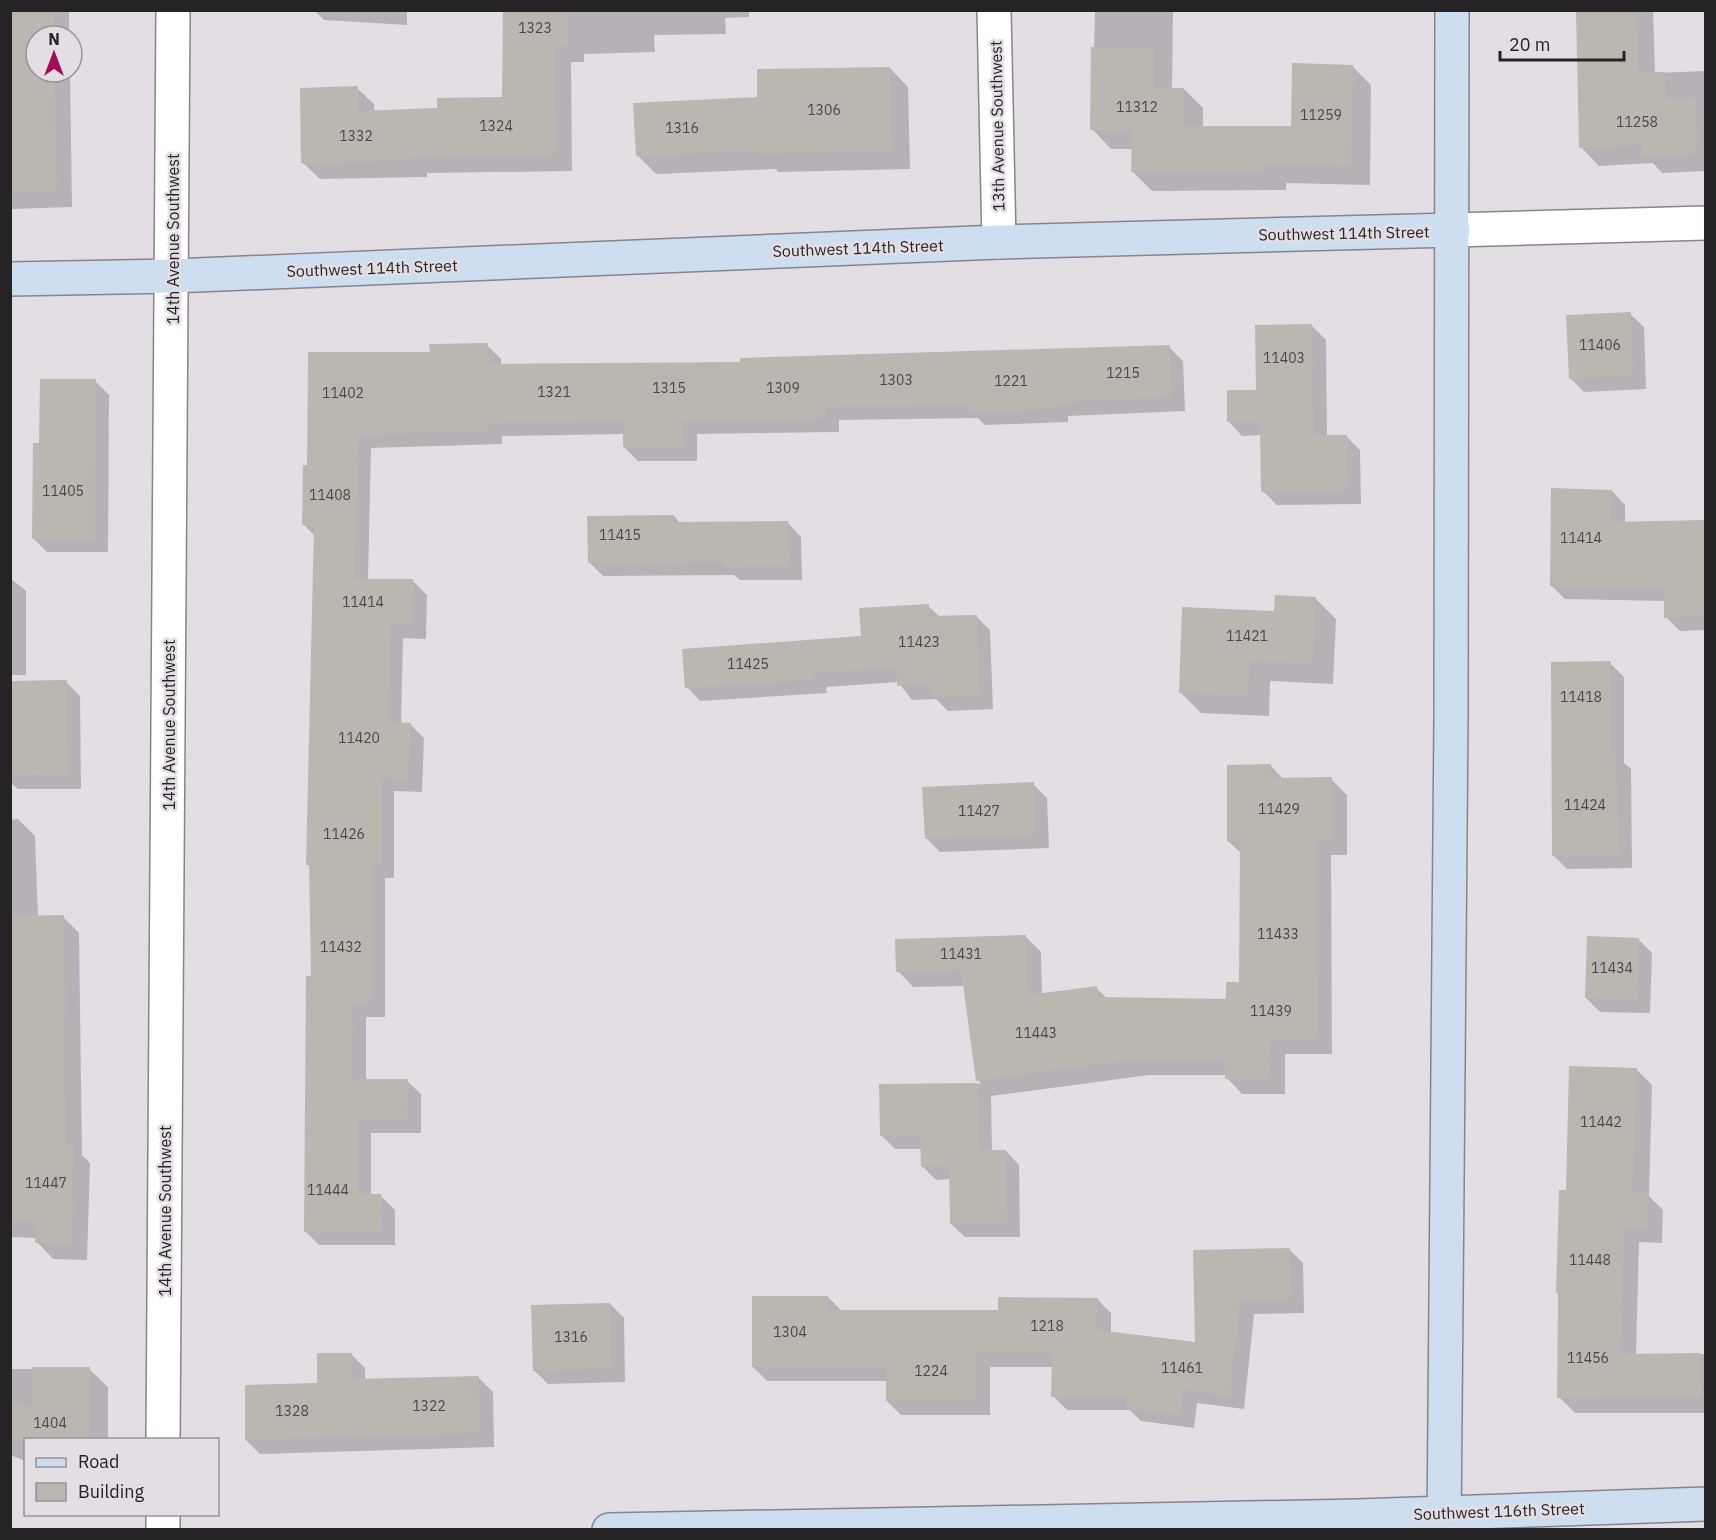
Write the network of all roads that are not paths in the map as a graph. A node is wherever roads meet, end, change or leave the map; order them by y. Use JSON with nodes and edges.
{"nodes":[{"id":1,"x":173,"y":10,"type":"edge"},
{"id":2,"x":994,"y":10,"type":"edge"},
{"id":3,"x":1452,"y":10,"type":"edge"},
{"id":4,"x":1706,"y":223,"type":"edge"},
{"id":5,"x":1453,"y":230,"type":"junction"},
{"id":6,"x":999,"y":242,"type":"junction"},
{"id":7,"x":173,"y":276,"type":"junction"},
{"id":8,"x":10,"y":279,"type":"edge"},
{"id":9,"x":163,"y":1438,"type":"edge"},
{"id":10,"x":1706,"y":1504,"type":"edge"},
{"id":11,"x":1444,"y":1522,"type":"edge"},
{"id":12,"x":893,"y":1526,"type":"edge"},
{"id":13,"x":609,"y":1530,"type":"edge"}],
"edges":[{"from":1,"to":7,"type":"street","name":"14th Avenue Southwest"},
{"from":2,"to":6,"type":"street","name":"13th Avenue Southwest"},
{"from":3,"to":5,"type":"street"},
{"from":4,"to":5,"type":"street","name":"Southwest 114th Street"},
{"from":5,"to":6,"type":"street","name":"Southwest 114th Street"},
{"from":5,"to":11,"type":"street"},
{"from":6,"to":7,"type":"street","name":"Southwest 114th Street"},
{"from":7,"to":8,"type":"street","name":"Southwest 114th Street"},
{"from":7,"to":9,"type":"street","name":"14th Avenue Southwest"},
{"from":10,"to":11,"type":"street","name":"Southwest 116th Street"},
{"from":11,"to":12,"type":"street","name":"Southwest 116th Street"},
{"from":12,"to":13,"type":"street","name":"Southwest 116th Street"}]}
